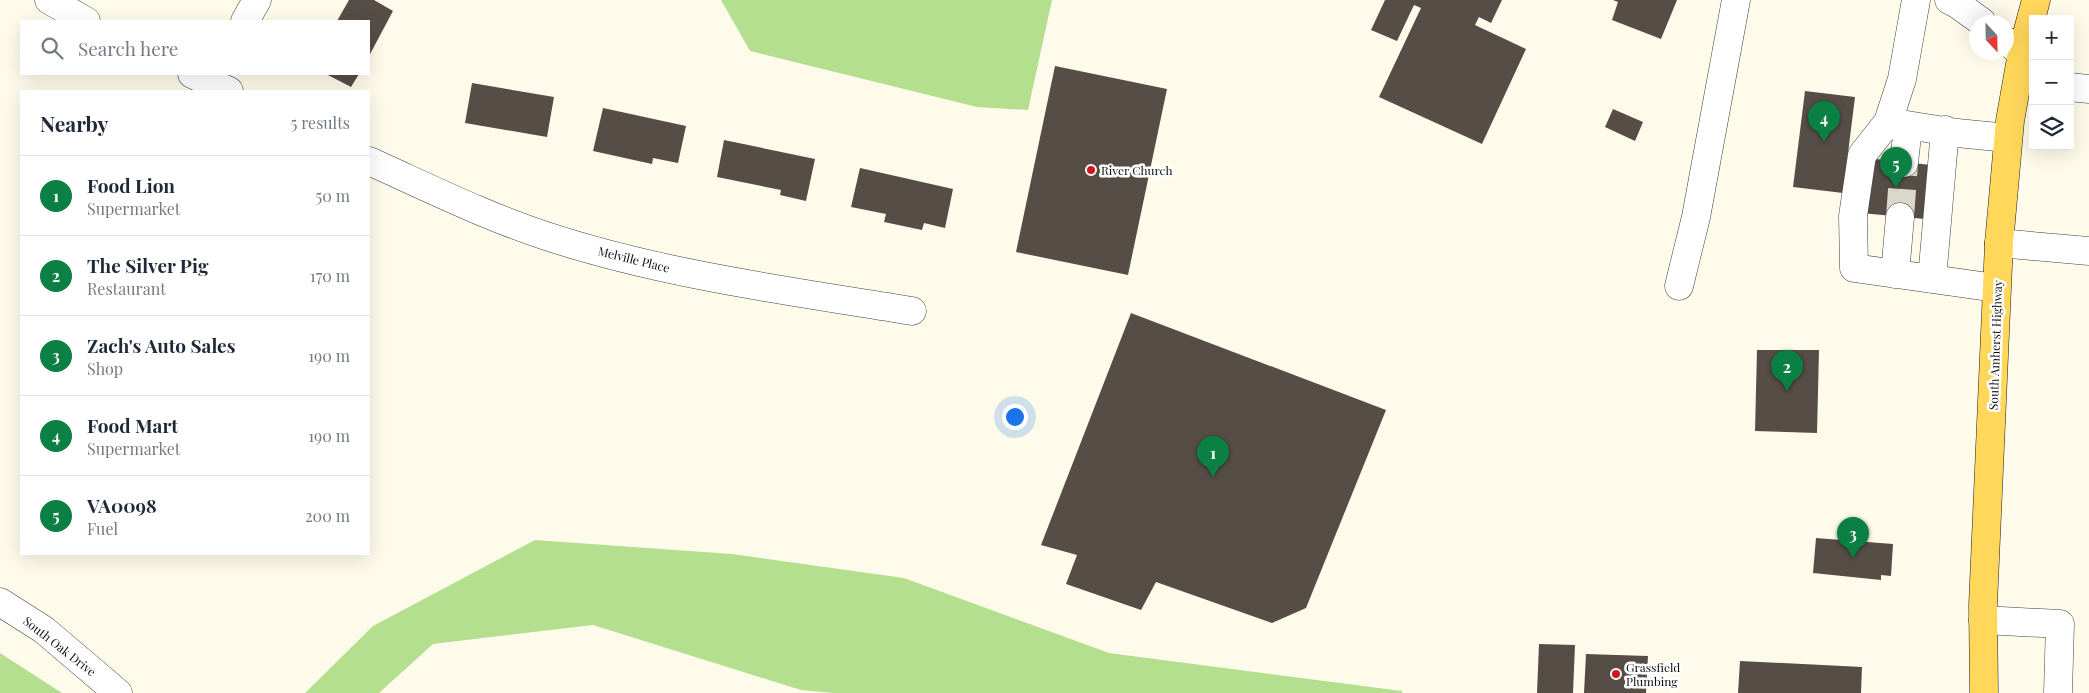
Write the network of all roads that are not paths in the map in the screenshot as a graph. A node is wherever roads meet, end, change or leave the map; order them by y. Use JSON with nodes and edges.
{"nodes":[{"id":1,"x":49,"y":0,"type":"edge"},
{"id":2,"x":256,"y":0,"type":"edge"},
{"id":3,"x":1736,"y":0,"type":"edge"},
{"id":4,"x":1916,"y":0,"type":"edge"},
{"id":5,"x":1949,"y":0,"type":"edge"},
{"id":6,"x":2036,"y":0,"type":"edge"},
{"id":7,"x":1972,"y":15,"type":"edge"},
{"id":8,"x":84,"y":20,"type":"edge"},
{"id":9,"x":246,"y":20,"type":"edge"},
{"id":10,"x":2020,"y":52,"type":"edge"},
{"id":11,"x":2074,"y":87,"type":"edge"},
{"id":12,"x":2089,"y":88,"type":"edge"},
{"id":13,"x":1898,"y":124,"type":"junction"},
{"id":14,"x":1945,"y":130,"type":"junction"},
{"id":15,"x":2008,"y":138,"type":"junction"},
{"id":16,"x":370,"y":161,"type":"edge"},
{"id":17,"x":1904,"y":163,"type":"tunnel mouth"},
{"id":18,"x":1900,"y":217,"type":"tunnel mouth"},
{"id":19,"x":1999,"y":242,"type":"junction"},
{"id":20,"x":2089,"y":251,"type":"edge"},
{"id":21,"x":1895,"y":274,"type":"junction"},
{"id":22,"x":1932,"y":279,"type":"junction"},
{"id":23,"x":1679,"y":286,"type":"dead end"},
{"id":24,"x":1996,"y":288,"type":"junction"},
{"id":25,"x":912,"y":311,"type":"dead end"},
{"id":26,"x":0,"y":602,"type":"edge"},
{"id":27,"x":1983,"y":620,"type":"junction"},
{"id":28,"x":118,"y":693,"type":"edge"},
{"id":29,"x":1984,"y":693,"type":"edge"},
{"id":30,"x":2058,"y":693,"type":"edge"}],
"edges":[{"from":1,"to":8,"type":"street"},
{"from":2,"to":9,"type":"street"},
{"from":3,"to":23,"type":"street"},
{"from":4,"to":13,"type":"street"},
{"from":5,"to":7,"type":"street"},
{"from":6,"to":10,"type":"main road","name":"South Amherst Highway"},
{"from":10,"to":15,"type":"main road","name":"South Amherst Highway"},
{"from":11,"to":12,"type":"street"},
{"from":13,"to":14,"type":"street"},
{"from":13,"to":17,"type":"street"},
{"from":13,"to":21,"type":"street"},
{"from":14,"to":15,"type":"street"},
{"from":14,"to":22,"type":"street"},
{"from":15,"to":19,"type":"main road","name":"South Amherst Highway"},
{"from":16,"to":25,"type":"street","name":"Melville Place"},
{"from":18,"to":21,"type":"street"},
{"from":19,"to":20,"type":"street"},
{"from":19,"to":24,"type":"main road","name":"South Amherst Highway"},
{"from":21,"to":22,"type":"street"},
{"from":22,"to":24,"type":"street"},
{"from":24,"to":27,"type":"main road","name":"South Amherst Highway"},
{"from":26,"to":28,"type":"street","name":"South Oak Drive"},
{"from":27,"to":29,"type":"main road","name":"South Amherst Highway"},
{"from":27,"to":30,"type":"street"}]}
